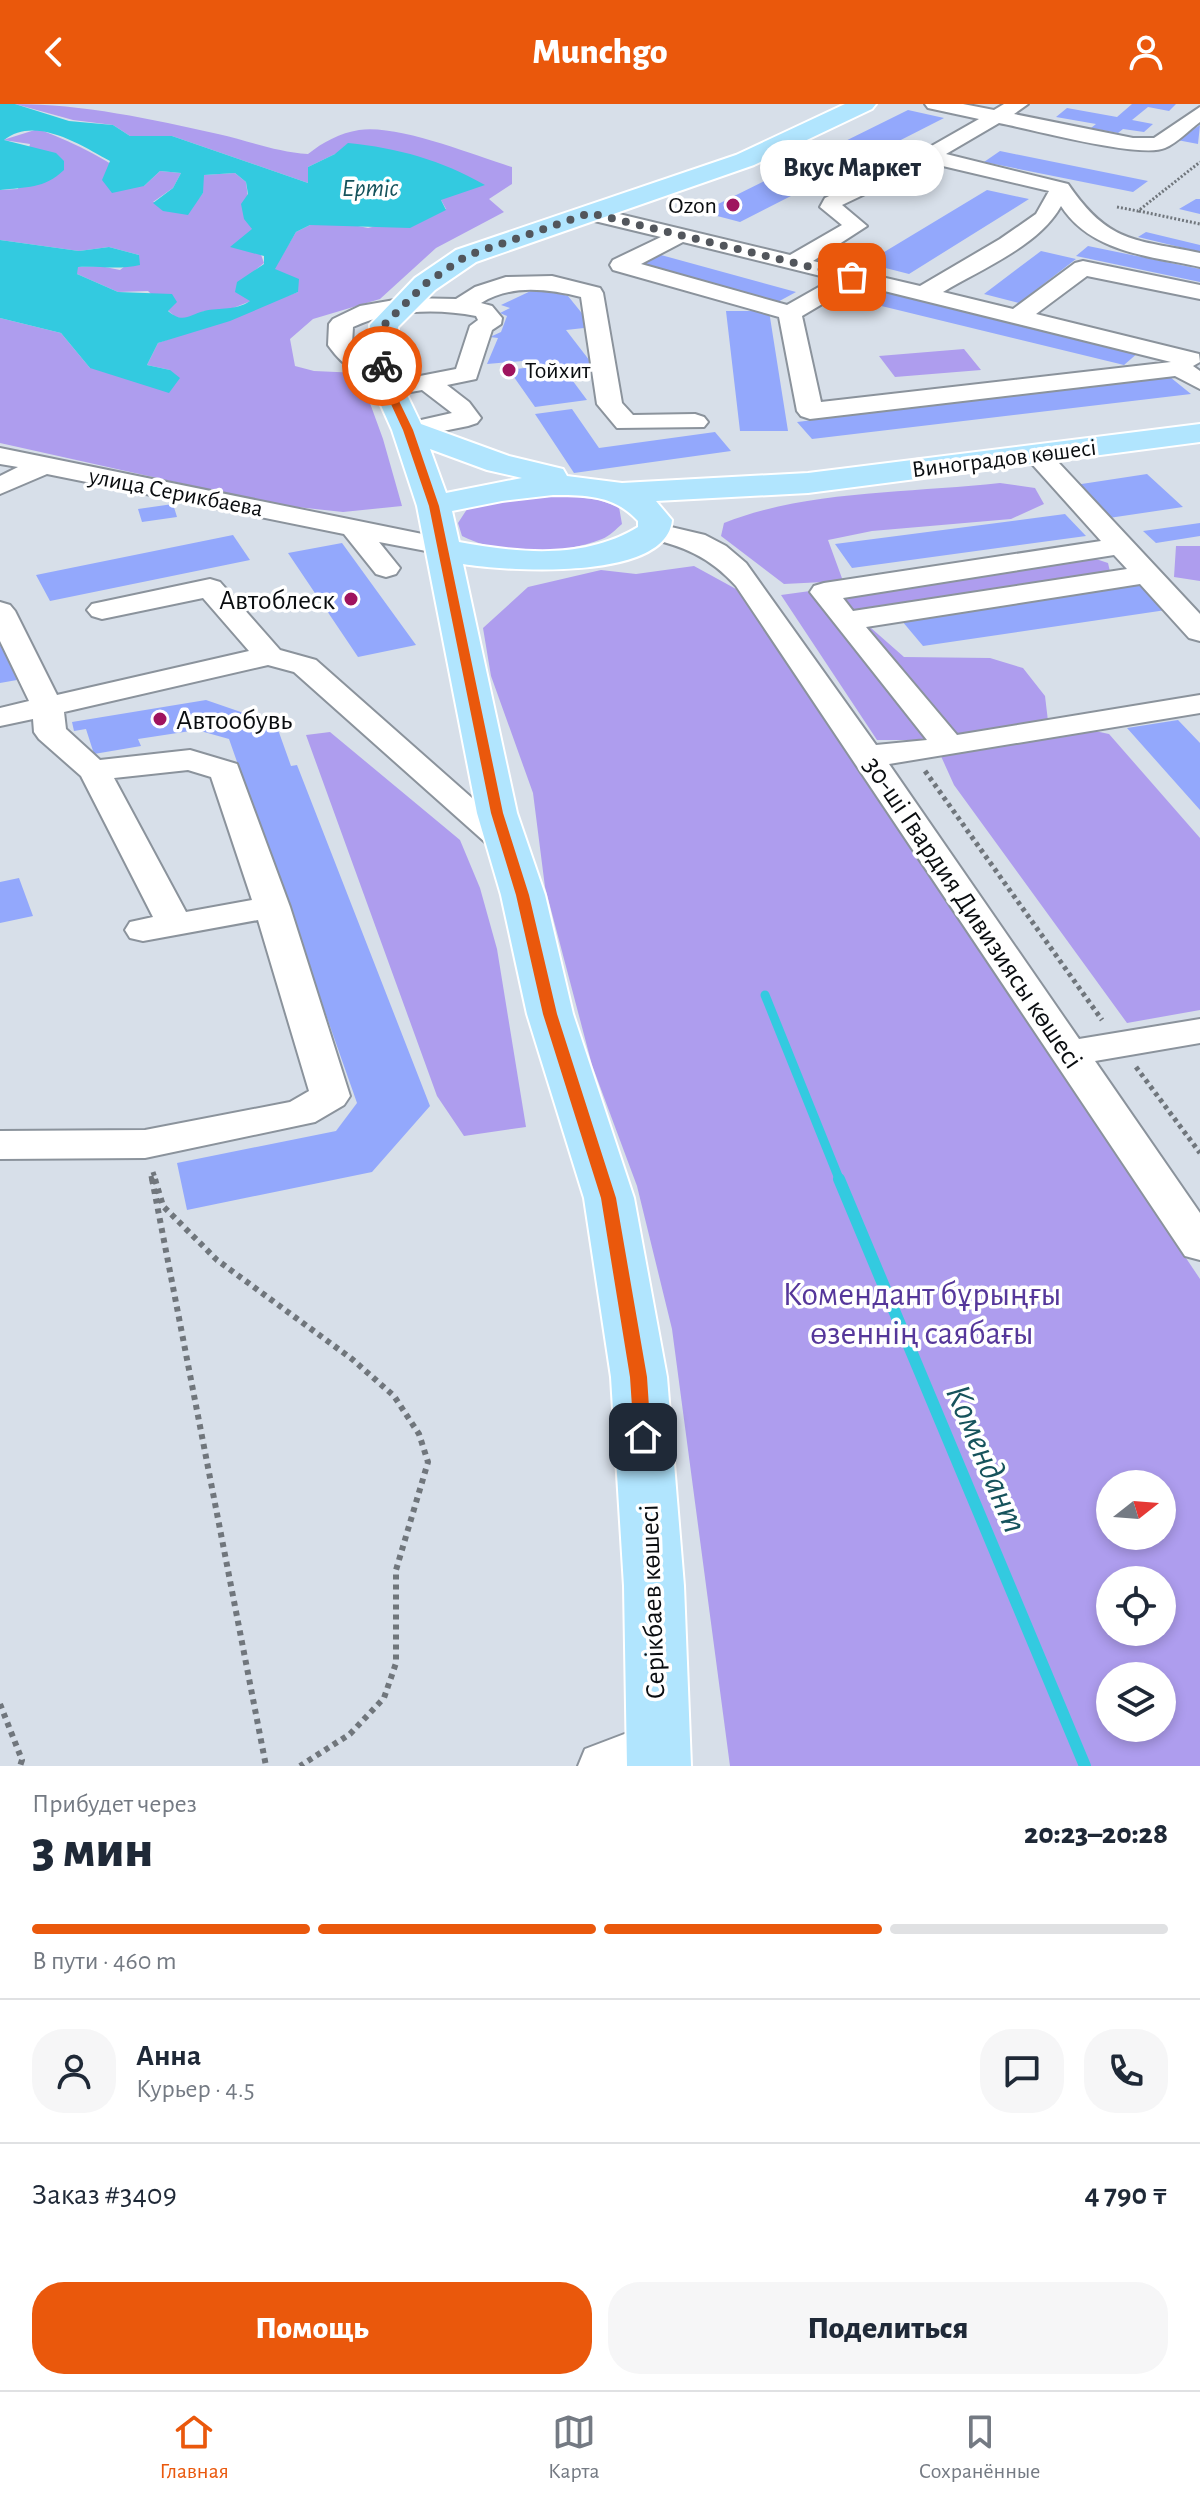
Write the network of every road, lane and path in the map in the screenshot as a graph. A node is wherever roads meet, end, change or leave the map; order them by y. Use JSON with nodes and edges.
{"nodes":[{"id":1,"x":864,"y":104,"type":"edge"},
{"id":2,"x":935,"y":104,"type":"edge"},
{"id":3,"x":1018,"y":104,"type":"edge"},
{"id":4,"x":1200,"y":113,"type":"edge"},
{"id":5,"x":997,"y":116,"type":"junction"},
{"id":6,"x":928,"y":156,"type":"junction"},
{"id":7,"x":1200,"y":162,"type":"edge"},
{"id":8,"x":1061,"y":188,"type":"junction"},
{"id":9,"x":1117,"y":207,"type":"dead end"},
{"id":10,"x":1138,"y":211,"type":"junction"},
{"id":11,"x":590,"y":213,"type":"junction"},
{"id":12,"x":1200,"y":224,"type":"edge"},
{"id":13,"x":681,"y":235,"type":"junction"},
{"id":14,"x":1200,"y":260,"type":"edge"},
{"id":15,"x":791,"y":264,"type":"junction"},
{"id":16,"x":852,"y":277,"type":"junction"},
{"id":17,"x":1200,"y":292,"type":"edge"},
{"id":18,"x":922,"y":295,"type":"junction"},
{"id":19,"x":405,"y":306,"type":"junction"},
{"id":20,"x":461,"y":306,"type":"junction"},
{"id":21,"x":790,"y":313,"type":"junction"},
{"id":22,"x":1016,"y":318,"type":"junction"},
{"id":23,"x":1192,"y":365,"type":"edge"},
{"id":24,"x":385,"y":380,"type":"junction"},
{"id":25,"x":429,"y":383,"type":"junction"},
{"id":26,"x":695,"y":422,"type":"dead end"},
{"id":27,"x":408,"y":430,"type":"junction"},
{"id":28,"x":1200,"y":433,"type":"edge"},
{"id":29,"x":1036,"y":454,"type":"junction"},
{"id":30,"x":0,"y":456,"type":"edge"},
{"id":31,"x":44,"y":465,"type":"junction"},
{"id":32,"x":808,"y":483,"type":"junction"},
{"id":33,"x":0,"y":486,"type":"edge"},
{"id":34,"x":612,"y":491,"type":"junction"},
{"id":35,"x":655,"y":526,"type":"junction"},
{"id":36,"x":353,"y":527,"type":"junction"},
{"id":37,"x":440,"y":534,"type":"junction"},
{"id":38,"x":1120,"y":546,"type":"junction"},
{"id":39,"x":621,"y":550,"type":"junction"},
{"id":40,"x":538,"y":561,"type":"junction"},
{"id":41,"x":386,"y":568,"type":"dead end"},
{"id":42,"x":1146,"y":575,"type":"junction"},
{"id":43,"x":747,"y":580,"type":"junction"},
{"id":44,"x":452,"y":601,"type":"junction"},
{"id":45,"x":102,"y":610,"type":"dead end"},
{"id":46,"x":0,"y":611,"type":"edge"},
{"id":47,"x":845,"y":621,"type":"junction"},
{"id":48,"x":1200,"y":632,"type":"edge"},
{"id":49,"x":269,"y":656,"type":"junction"},
{"id":50,"x":1200,"y":704,"type":"edge"},
{"id":51,"x":48,"y":707,"type":"junction"},
{"id":52,"x":0,"y":717,"type":"edge"},
{"id":53,"x":948,"y":745,"type":"junction"},
{"id":54,"x":911,"y":752,"type":"junction"},
{"id":55,"x":867,"y":756,"type":"junction"},
{"id":56,"x":94,"y":770,"type":"junction"},
{"id":57,"x":507,"y":844,"type":"junction"},
{"id":58,"x":272,"y":907,"type":"junction"},
{"id":59,"x":1200,"y":1031,"type":"edge"},
{"id":60,"x":1118,"y":1043,"type":"junction"},
{"id":61,"x":1069,"y":1053,"type":"junction"},
{"id":62,"x":145,"y":1144,"type":"junction"},
{"id":63,"x":0,"y":1145,"type":"edge"},
{"id":64,"x":1200,"y":1153,"type":"edge"},
{"id":65,"x":1200,"y":1245,"type":"edge"},
{"id":66,"x":0,"y":1704,"type":"edge"},
{"id":67,"x":657,"y":1755,"type":"edge"},
{"id":68,"x":20,"y":1766,"type":"edge"},
{"id":69,"x":266,"y":1766,"type":"edge"},
{"id":70,"x":300,"y":1766,"type":"edge"},
{"id":71,"x":604,"y":1766,"type":"edge"}],
"edges":[{"from":1,"to":11,"type":"main road"},
{"from":2,"to":5,"type":"street"},
{"from":3,"to":5,"type":"street"},
{"from":4,"to":5,"type":"street"},
{"from":5,"to":6,"type":"street"},
{"from":6,"to":8,"type":"street"},
{"from":6,"to":15,"type":"street"},
{"from":7,"to":10,"type":"path"},
{"from":8,"to":14,"type":"street"},
{"from":8,"to":18,"type":"street"},
{"from":9,"to":10,"type":"path"},
{"from":10,"to":12,"type":"path"},
{"from":11,"to":13,"type":"street"},
{"from":11,"to":19,"type":"main road"},
{"from":13,"to":15,"type":"street"},
{"from":13,"to":21,"type":"street"},
{"from":15,"to":16,"type":"street"},
{"from":16,"to":18,"type":"street"},
{"from":16,"to":21,"type":"street"},
{"from":17,"to":22,"type":"street"},
{"from":18,"to":22,"type":"street"},
{"from":19,"to":20,"type":"street"},
{"from":19,"to":24,"type":"main road"},
{"from":19,"to":24,"type":"street"},
{"from":20,"to":25,"type":"street"},
{"from":20,"to":26,"type":"street"},
{"from":21,"to":23,"type":"street"},
{"from":22,"to":23,"type":"street"},
{"from":24,"to":25,"type":"street"},
{"from":24,"to":27,"type":"main road","name":"Серікбаев көшесі"},
{"from":25,"to":27,"type":"street"},
{"from":27,"to":34,"type":"main road"},
{"from":27,"to":37,"type":"main road","name":"Серікбаев көшесі"},
{"from":28,"to":29,"type":"main road","name":"Виноградов көшесі"},
{"from":29,"to":32,"type":"main road","name":"Виноградов көшесі"},
{"from":29,"to":38,"type":"street"},
{"from":30,"to":31,"type":"street","name":"улица Серикбаева"},
{"from":31,"to":33,"type":"street"},
{"from":31,"to":36,"type":"street","name":"улица Серикбаева"},
{"from":32,"to":34,"type":"main road"},
{"from":32,"to":35,"type":"main road"},
{"from":34,"to":35,"type":"main road"},
{"from":34,"to":37,"type":"main road"},
{"from":35,"to":39,"type":"main road"},
{"from":35,"to":43,"type":"street","name":"30-ші Гвардия Дивизиясы көшесі"},
{"from":36,"to":37,"type":"street","name":"улица Серикбаева"},
{"from":36,"to":37,"type":"street","name":"улица Серикбаева"},
{"from":36,"to":41,"type":"street"},
{"from":37,"to":40,"type":"main road"},
{"from":37,"to":44,"type":"main road","name":"Серікбаев көшесі"},
{"from":38,"to":42,"type":"street"},
{"from":38,"to":47,"type":"street"},
{"from":39,"to":40,"type":"main road"},
{"from":39,"to":43,"type":"street"},
{"from":40,"to":44,"type":"main road"},
{"from":42,"to":47,"type":"street"},
{"from":42,"to":48,"type":"street"},
{"from":43,"to":55,"type":"street","name":"30-ші Гвардия Дивизиясы көшесі"},
{"from":44,"to":57,"type":"main road","name":"Серікбаев көшесі"},
{"from":45,"to":49,"type":"street"},
{"from":46,"to":51,"type":"street"},
{"from":47,"to":53,"type":"street"},
{"from":49,"to":51,"type":"street"},
{"from":49,"to":57,"type":"street"},
{"from":50,"to":53,"type":"street"},
{"from":51,"to":52,"type":"street"},
{"from":51,"to":56,"type":"street"},
{"from":53,"to":54,"type":"street"},
{"from":54,"to":55,"type":"street"},
{"from":54,"to":60,"type":"path"},
{"from":55,"to":61,"type":"street","name":"30-ші Гвардия Дивизиясы көшесі"},
{"from":56,"to":58,"type":"street"},
{"from":56,"to":58,"type":"street"},
{"from":57,"to":67,"type":"main road","name":"Серікбаев көшесі"},
{"from":58,"to":62,"type":"street"},
{"from":59,"to":60,"type":"street"},
{"from":60,"to":61,"type":"street"},
{"from":60,"to":64,"type":"path"},
{"from":61,"to":65,"type":"street","name":"30-ші Гвардия Дивизиясы көшесі"},
{"from":62,"to":63,"type":"street"},
{"from":62,"to":69,"type":"path"},
{"from":62,"to":70,"type":"path"},
{"from":66,"to":68,"type":"path"},
{"from":67,"to":71,"type":"street"}]}
